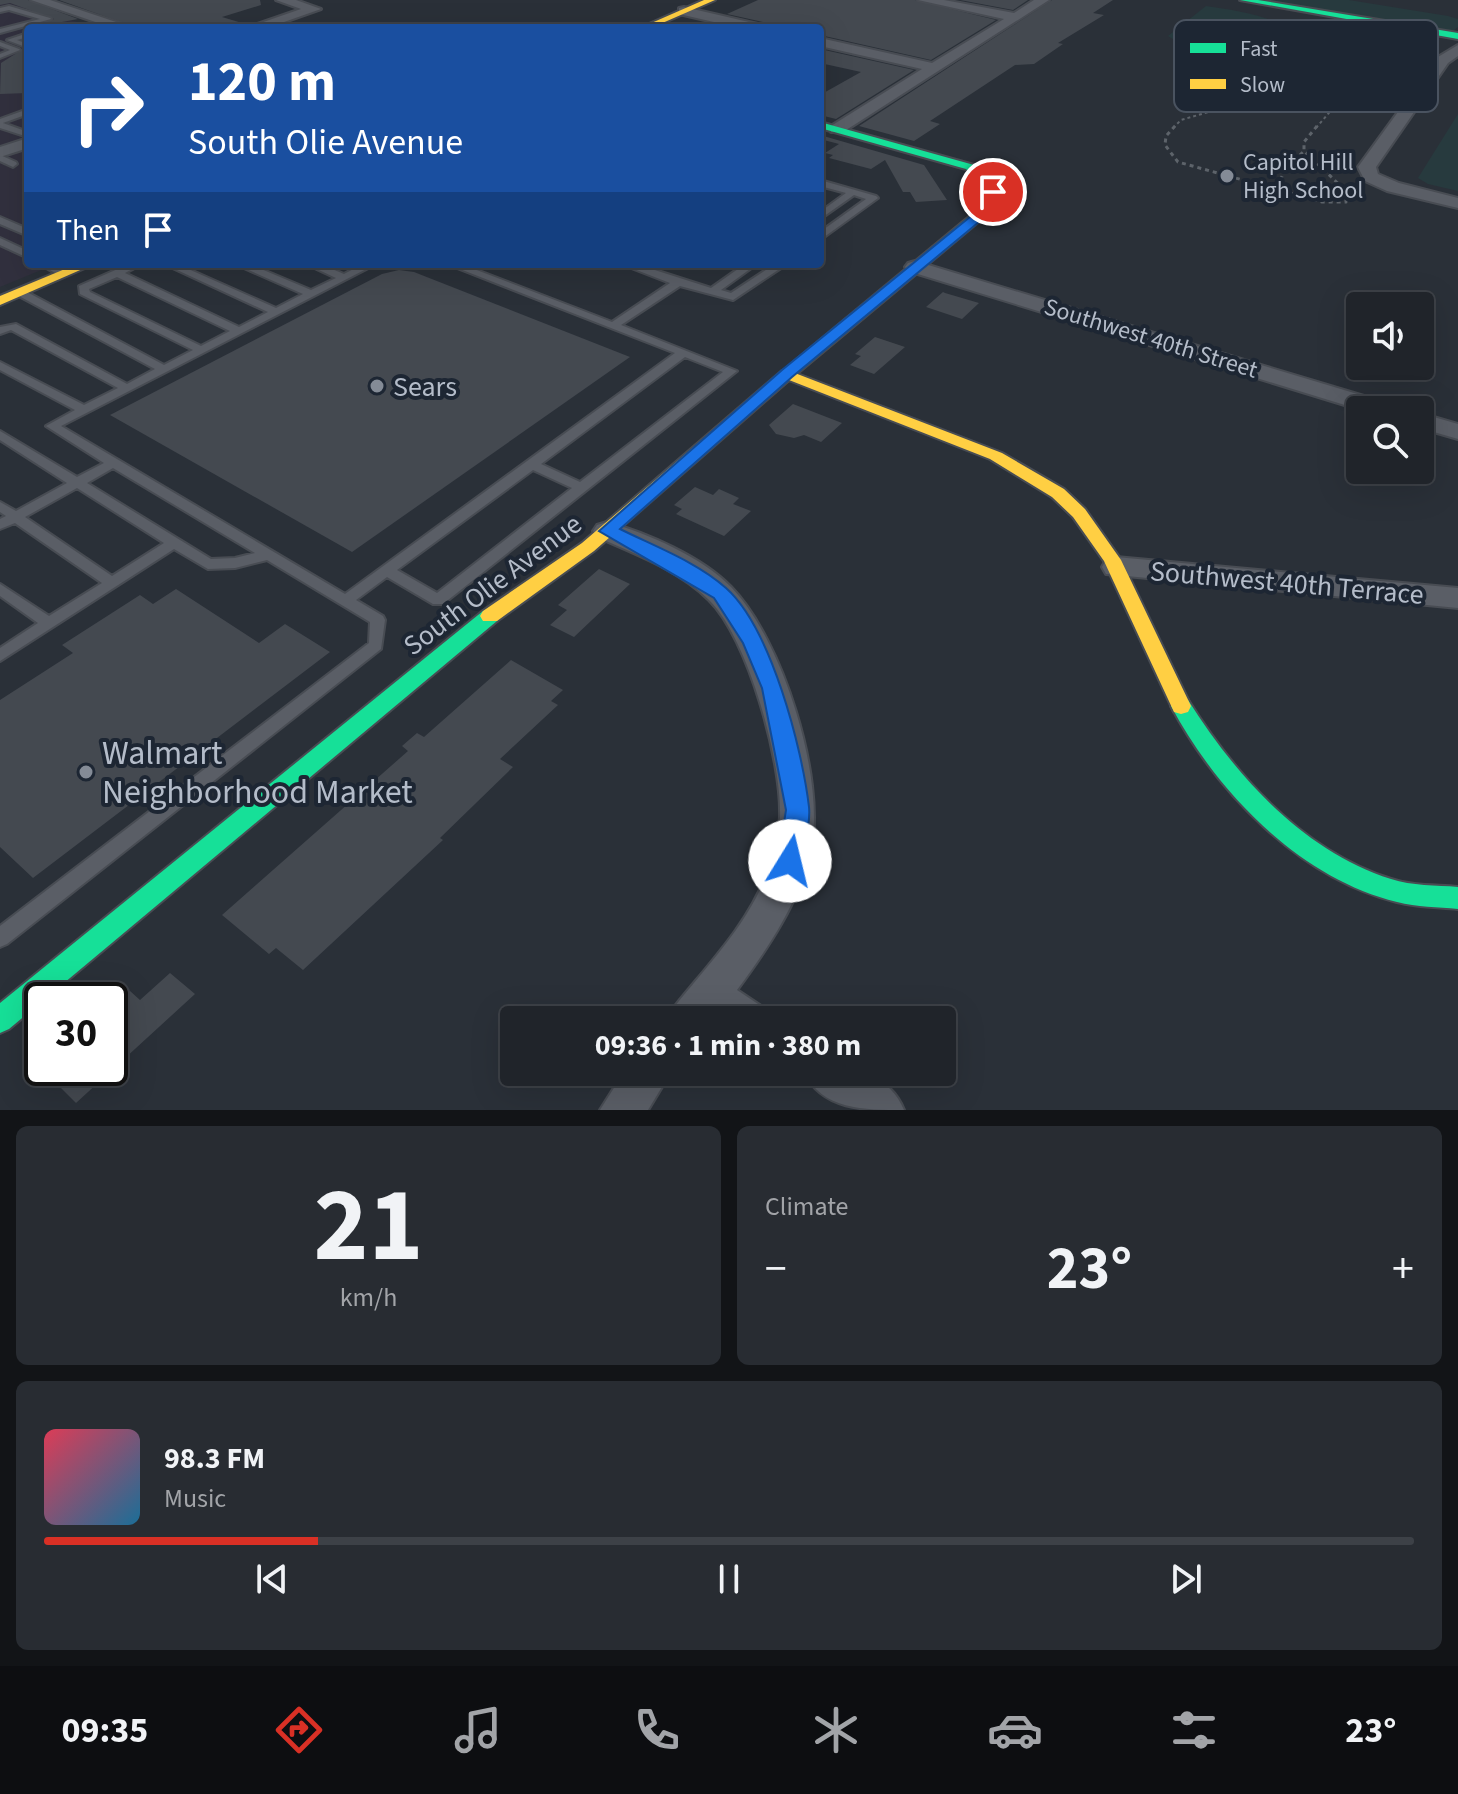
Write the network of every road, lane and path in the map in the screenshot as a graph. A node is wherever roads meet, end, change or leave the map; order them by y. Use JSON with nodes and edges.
{"nodes":[{"id":1,"x":37,"y":0,"type":"edge"},
{"id":2,"x":282,"y":0,"type":"edge"},
{"id":3,"x":711,"y":0,"type":"edge"},
{"id":4,"x":924,"y":0,"type":"edge"},
{"id":5,"x":1043,"y":0,"type":"edge"},
{"id":6,"x":1244,"y":0,"type":"edge"},
{"id":7,"x":0,"y":10,"type":"edge"},
{"id":8,"x":684,"y":11,"type":"junction"},
{"id":9,"x":1015,"y":17,"type":"junction"},
{"id":10,"x":48,"y":19,"type":"junction"},
{"id":11,"x":1363,"y":20,"type":"edge"},
{"id":12,"x":28,"y":24,"type":"edge"},
{"id":13,"x":64,"y":24,"type":"edge"},
{"id":14,"x":114,"y":24,"type":"edge"},
{"id":15,"x":266,"y":24,"type":"edge"},
{"id":16,"x":653,"y":24,"type":"edge"},
{"id":17,"x":740,"y":24,"type":"edge"},
{"id":18,"x":24,"y":25,"type":"edge"},
{"id":19,"x":0,"y":31,"type":"edge"},
{"id":20,"x":1438,"y":33,"type":"edge"},
{"id":21,"x":24,"y":36,"type":"edge"},
{"id":22,"x":1458,"y":36,"type":"edge"},
{"id":23,"x":824,"y":43,"type":"edge"},
{"id":24,"x":0,"y":44,"type":"edge"},
{"id":25,"x":24,"y":45,"type":"edge"},
{"id":26,"x":1458,"y":49,"type":"edge"},
{"id":27,"x":0,"y":56,"type":"edge"},
{"id":28,"x":1438,"y":67,"type":"edge"},
{"id":29,"x":935,"y":68,"type":"junction"},
{"id":30,"x":1209,"y":112,"type":"edge"},
{"id":31,"x":1330,"y":112,"type":"edge"},
{"id":32,"x":1406,"y":112,"type":"edge"},
{"id":33,"x":24,"y":113,"type":"edge"},
{"id":34,"x":0,"y":123,"type":"edge"},
{"id":35,"x":828,"y":127,"type":"edge"},
{"id":36,"x":24,"y":128,"type":"edge"},
{"id":37,"x":15,"y":130,"type":"junction"},
{"id":38,"x":24,"y":133,"type":"edge"},
{"id":39,"x":24,"y":146,"type":"edge"},
{"id":40,"x":1304,"y":151,"type":"junction"},
{"id":41,"x":4,"y":158,"type":"edge"},
{"id":42,"x":824,"y":184,"type":"edge"},
{"id":43,"x":1277,"y":187,"type":"junction"},
{"id":44,"x":853,"y":192,"type":"junction"},
{"id":45,"x":1458,"y":203,"type":"edge"},
{"id":46,"x":824,"y":213,"type":"edge"},
{"id":47,"x":0,"y":220,"type":"edge"},
{"id":48,"x":24,"y":231,"type":"edge"},
{"id":49,"x":824,"y":234,"type":"edge"},
{"id":50,"x":0,"y":241,"type":"edge"},
{"id":51,"x":24,"y":253,"type":"edge"},
{"id":52,"x":915,"y":267,"type":"junction"},
{"id":53,"x":53,"y":268,"type":"edge"},
{"id":54,"x":78,"y":268,"type":"edge"},
{"id":55,"x":128,"y":268,"type":"edge"},
{"id":56,"x":178,"y":268,"type":"edge"},
{"id":57,"x":249,"y":268,"type":"edge"},
{"id":58,"x":321,"y":268,"type":"edge"},
{"id":59,"x":363,"y":268,"type":"edge"},
{"id":60,"x":462,"y":268,"type":"edge"},
{"id":61,"x":638,"y":268,"type":"edge"},
{"id":62,"x":746,"y":268,"type":"edge"},
{"id":63,"x":777,"y":268,"type":"edge"},
{"id":64,"x":117,"y":273,"type":"junction"},
{"id":65,"x":64,"y":274,"type":"junction"},
{"id":66,"x":344,"y":277,"type":"junction"},
{"id":67,"x":678,"y":282,"type":"junction"},
{"id":68,"x":713,"y":291,"type":"junction"},
{"id":69,"x":21,"y":293,"type":"junction"},
{"id":70,"x":311,"y":294,"type":"junction"},
{"id":71,"x":0,"y":301,"type":"edge"},
{"id":72,"x":276,"y":312,"type":"junction"},
{"id":73,"x":613,"y":326,"type":"junction"},
{"id":74,"x":0,"y":331,"type":"edge"},
{"id":75,"x":239,"y":331,"type":"junction"},
{"id":76,"x":201,"y":350,"type":"junction"},
{"id":77,"x":683,"y":353,"type":"junction"},
{"id":78,"x":0,"y":365,"type":"edge"},
{"id":79,"x":164,"y":369,"type":"junction"},
{"id":80,"x":787,"y":374,"type":"junction"},
{"id":81,"x":126,"y":388,"type":"junction"},
{"id":82,"x":1346,"y":398,"type":"edge"},
{"id":83,"x":84,"y":410,"type":"junction"},
{"id":84,"x":1434,"y":424,"type":"edge"},
{"id":85,"x":1458,"y":432,"type":"edge"},
{"id":86,"x":0,"y":435,"type":"edge"},
{"id":87,"x":113,"y":463,"type":"junction"},
{"id":88,"x":531,"y":464,"type":"junction"},
{"id":89,"x":75,"y":483,"type":"junction"},
{"id":90,"x":582,"y":488,"type":"junction"},
{"id":91,"x":0,"y":506,"type":"edge"},
{"id":92,"x":16,"y":517,"type":"junction"},
{"id":93,"x":0,"y":525,"type":"edge"},
{"id":94,"x":607,"y":531,"type":"junction"},
{"id":95,"x":174,"y":543,"type":"junction"},
{"id":96,"x":268,"y":555,"type":"junction"},
{"id":97,"x":1116,"y":567,"type":"junction"},
{"id":98,"x":386,"y":570,"type":"junction"},
{"id":99,"x":112,"y":583,"type":"junction"},
{"id":100,"x":0,"y":589,"type":"edge"},
{"id":101,"x":1458,"y":598,"type":"edge"},
{"id":102,"x":345,"y":601,"type":"junction"},
{"id":103,"x":49,"y":624,"type":"junction"},
{"id":104,"x":0,"y":655,"type":"edge"},
{"id":105,"x":1458,"y":898,"type":"edge"},
{"id":106,"x":1,"y":936,"type":"edge"},
{"id":107,"x":700,"y":1006,"type":"edge"},
{"id":108,"x":0,"y":1020,"type":"edge"},
{"id":109,"x":640,"y":1086,"type":"edge"},
{"id":110,"x":846,"y":1086,"type":"edge"},
{"id":111,"x":622,"y":1110,"type":"edge"},
{"id":112,"x":882,"y":1110,"type":"edge"}],
"edges":[{"from":1,"to":14,"type":"street"},
{"from":2,"to":15,"type":"street"},
{"from":3,"to":8,"type":"street"},
{"from":4,"to":9,"type":"street"},
{"from":5,"to":9,"type":"street"},
{"from":6,"to":11,"type":"street"},
{"from":7,"to":10,"type":"lane"},
{"from":8,"to":16,"type":"street"},
{"from":8,"to":17,"type":"street"},
{"from":9,"to":29,"type":"street"},
{"from":10,"to":12,"type":"lane"},
{"from":10,"to":13,"type":"street"},
{"from":18,"to":19,"type":"lane"},
{"from":20,"to":22,"type":"street"},
{"from":21,"to":25,"type":"lane"},
{"from":23,"to":29,"type":"street"},
{"from":24,"to":27,"type":"lane"},
{"from":26,"to":28,"type":"street"},
{"from":29,"to":35,"type":"street"},
{"from":30,"to":43,"type":"path"},
{"from":31,"to":40,"type":"path"},
{"from":32,"to":45,"type":"street"},
{"from":33,"to":34,"type":"lane"},
{"from":34,"to":37,"type":"lane"},
{"from":35,"to":52,"type":"street","name":"South Olie Avenue"},
{"from":36,"to":37,"type":"lane"},
{"from":37,"to":38,"type":"lane"},
{"from":39,"to":41,"type":"street"},
{"from":40,"to":43,"type":"path"},
{"from":40,"to":43,"type":"path"},
{"from":42,"to":44,"type":"lane"},
{"from":44,"to":46,"type":"lane"},
{"from":44,"to":49,"type":"lane"},
{"from":47,"to":48,"type":"lane"},
{"from":50,"to":51,"type":"lane"},
{"from":52,"to":80,"type":"street","name":"South Olie Avenue"},
{"from":52,"to":82,"type":"street","name":"Southwest 40th Street"},
{"from":53,"to":65,"type":"lane"},
{"from":54,"to":65,"type":"street"},
{"from":55,"to":64,"type":"lane"},
{"from":56,"to":72,"type":"lane"},
{"from":57,"to":70,"type":"lane"},
{"from":58,"to":66,"type":"lane"},
{"from":59,"to":66,"type":"lane"},
{"from":60,"to":73,"type":"lane"},
{"from":61,"to":67,"type":"lane"},
{"from":62,"to":68,"type":"lane"},
{"from":63,"to":68,"type":"lane"},
{"from":64,"to":75,"type":"lane"},
{"from":64,"to":76,"type":"lane"},
{"from":65,"to":69,"type":"street"},
{"from":66,"to":70,"type":"lane"},
{"from":67,"to":68,"type":"lane"},
{"from":67,"to":73,"type":"lane"},
{"from":69,"to":71,"type":"street"},
{"from":69,"to":79,"type":"lane"},
{"from":70,"to":72,"type":"lane"},
{"from":72,"to":75,"type":"lane"},
{"from":73,"to":77,"type":"lane"},
{"from":74,"to":81,"type":"lane"},
{"from":75,"to":76,"type":"lane"},
{"from":76,"to":79,"type":"lane"},
{"from":77,"to":88,"type":"lane"},
{"from":77,"to":90,"type":"lane"},
{"from":78,"to":83,"type":"lane"},
{"from":79,"to":81,"type":"lane"},
{"from":80,"to":94,"type":"street","name":"South Olie Avenue"},
{"from":80,"to":97,"type":"street"},
{"from":81,"to":83,"type":"lane"},
{"from":83,"to":87,"type":"lane"},
{"from":84,"to":85,"type":"street"},
{"from":86,"to":89,"type":"lane"},
{"from":87,"to":89,"type":"lane"},
{"from":87,"to":96,"type":"lane"},
{"from":88,"to":90,"type":"lane"},
{"from":88,"to":98,"type":"lane"},
{"from":89,"to":92,"type":"lane"},
{"from":89,"to":95,"type":"lane"},
{"from":90,"to":98,"type":"lane"},
{"from":91,"to":92,"type":"lane"},
{"from":92,"to":93,"type":"lane"},
{"from":92,"to":99,"type":"lane"},
{"from":94,"to":107,"type":"street"},
{"from":94,"to":108,"type":"street","name":"South Olie Avenue"},
{"from":95,"to":96,"type":"lane"},
{"from":95,"to":99,"type":"lane"},
{"from":96,"to":102,"type":"lane"},
{"from":97,"to":101,"type":"street","name":"Southwest 40th Terrace"},
{"from":97,"to":105,"type":"street"},
{"from":98,"to":102,"type":"lane"},
{"from":99,"to":103,"type":"lane"},
{"from":100,"to":103,"type":"lane"},
{"from":102,"to":106,"type":"lane"},
{"from":103,"to":104,"type":"lane"},
{"from":109,"to":111,"type":"street"},
{"from":110,"to":112,"type":"street"}]}
